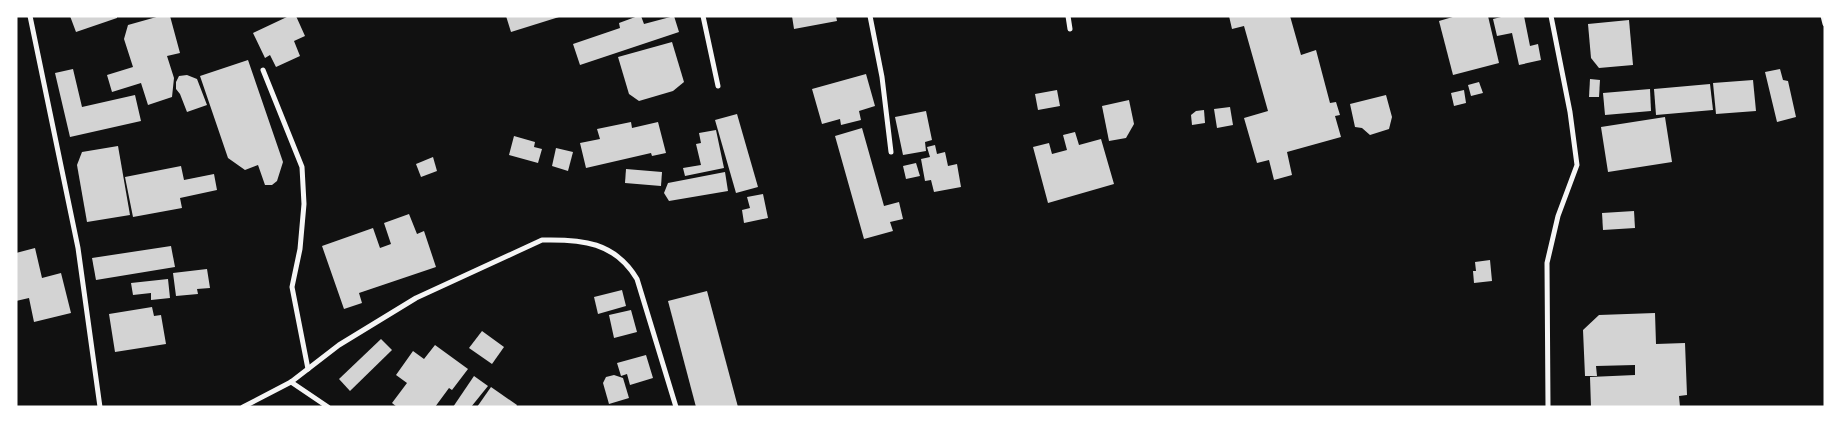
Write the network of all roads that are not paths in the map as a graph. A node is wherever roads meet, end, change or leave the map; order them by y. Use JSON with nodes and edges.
{"nodes":[{"id":1,"x":30,"y":16,"type":"edge"},
{"id":2,"x":703,"y":16,"type":"edge"},
{"id":3,"x":870,"y":16,"type":"edge"},
{"id":4,"x":1068,"y":16,"type":"edge"},
{"id":5,"x":1551,"y":16,"type":"edge"},
{"id":6,"x":1823,"y":16,"type":"edge"},
{"id":7,"x":1825,"y":24,"type":"edge"},
{"id":8,"x":1070,"y":29,"type":"dead end"},
{"id":9,"x":263,"y":70,"type":"dead end"},
{"id":10,"x":718,"y":86,"type":"dead end"},
{"id":11,"x":891,"y":152,"type":"dead end"},
{"id":12,"x":308,"y":369,"type":"junction"},
{"id":13,"x":291,"y":382,"type":"junction"},
{"id":14,"x":100,"y":407,"type":"edge"},
{"id":15,"x":243,"y":407,"type":"edge"},
{"id":16,"x":328,"y":407,"type":"edge"},
{"id":17,"x":676,"y":407,"type":"edge"},
{"id":18,"x":1548,"y":407,"type":"edge"}],
"edges":[{"from":1,"to":14,"type":"street"},
{"from":2,"to":10,"type":"street"},
{"from":3,"to":11,"type":"street"},
{"from":4,"to":8,"type":"street"},
{"from":5,"to":18,"type":"street"},
{"from":6,"to":7,"type":"street"},
{"from":9,"to":12,"type":"street"},
{"from":12,"to":13,"type":"street"},
{"from":12,"to":17,"type":"street"},
{"from":13,"to":15,"type":"street"},
{"from":13,"to":16,"type":"street"}]}
